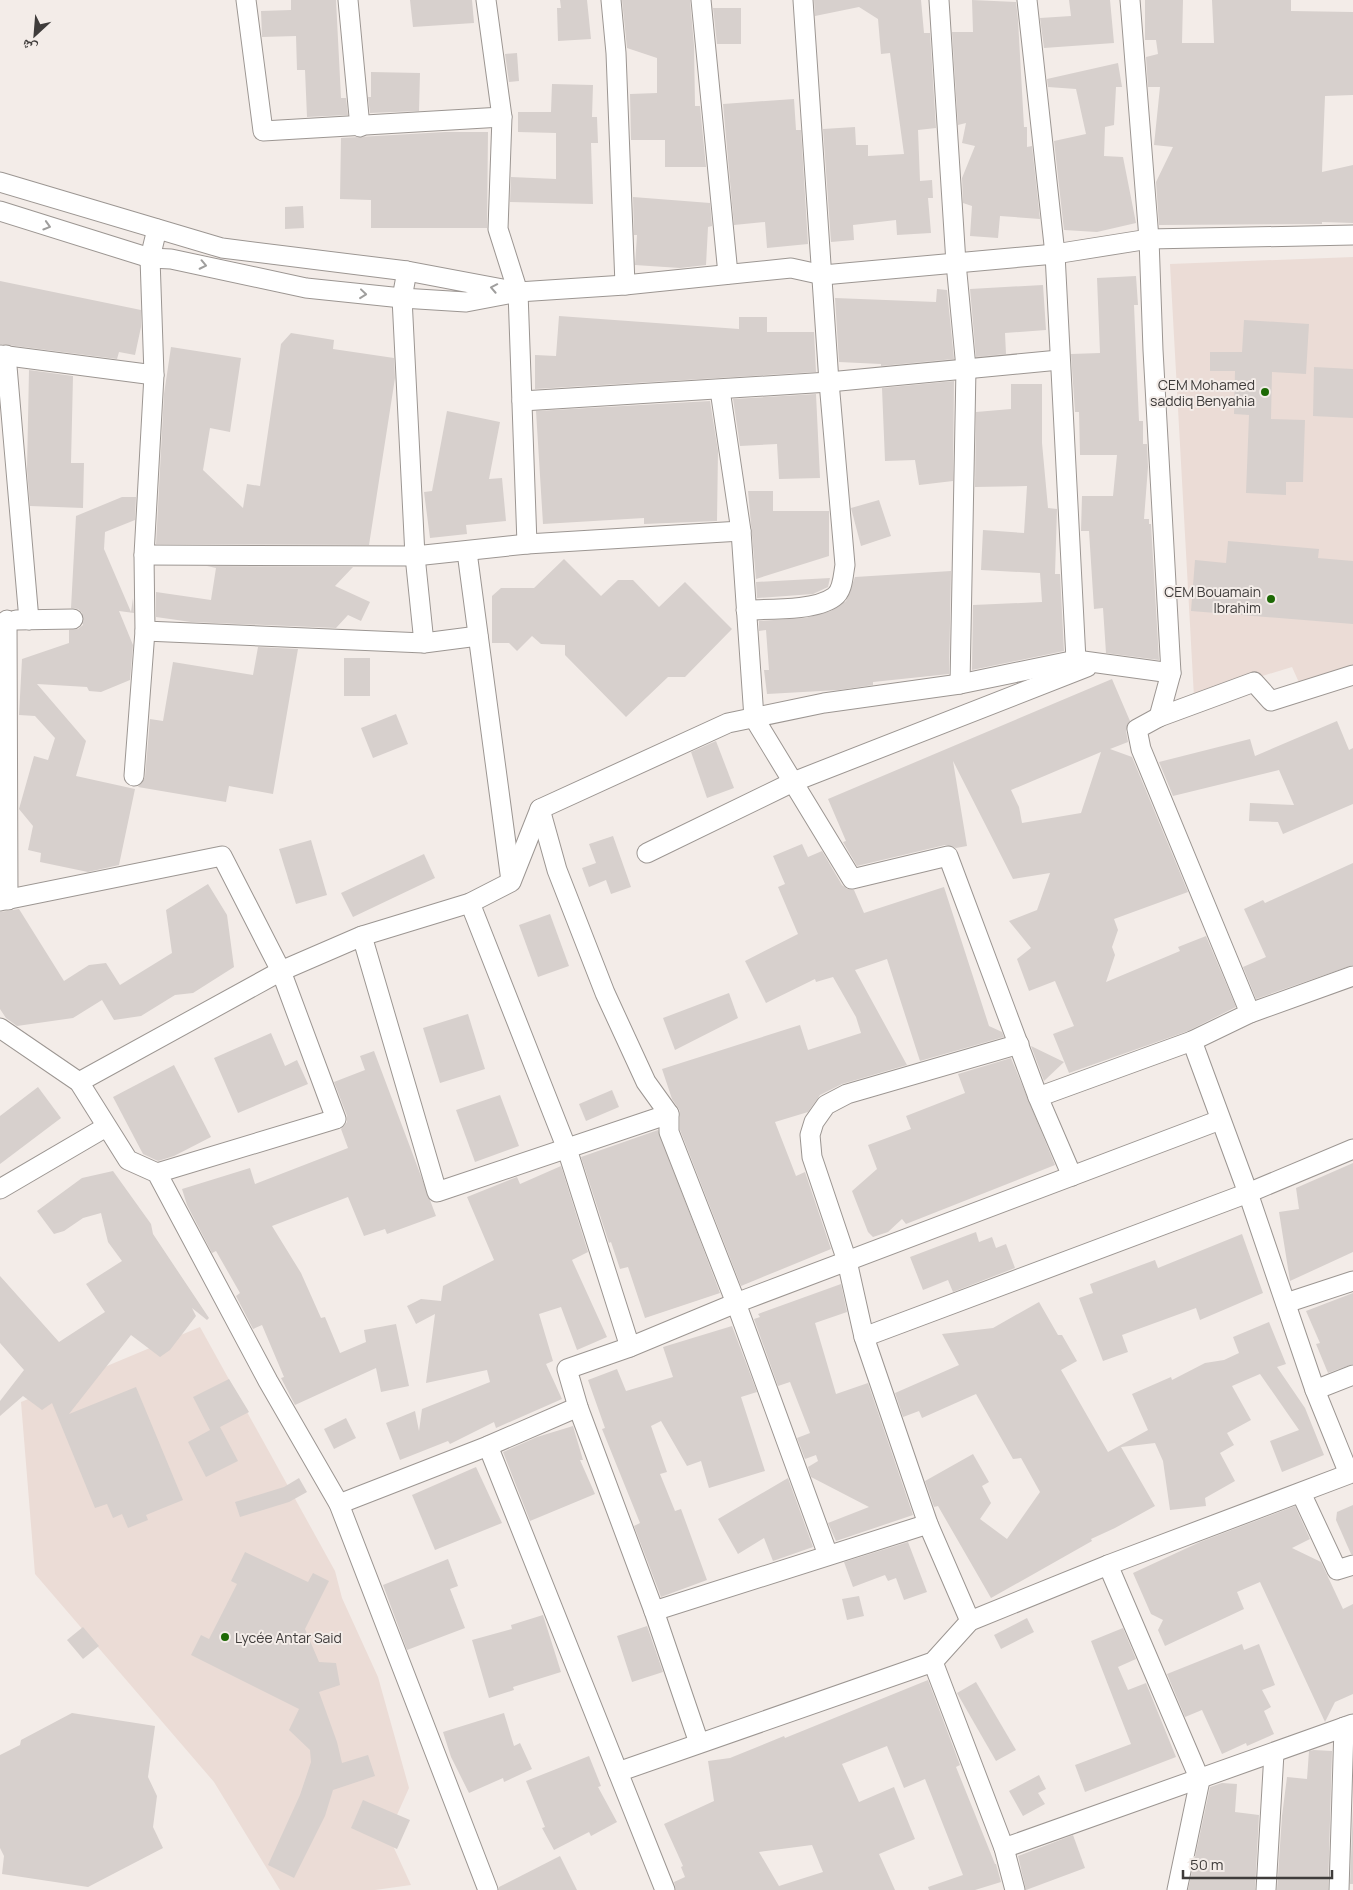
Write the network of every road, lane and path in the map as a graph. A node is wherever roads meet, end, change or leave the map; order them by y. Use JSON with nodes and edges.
{"nodes":[{"id":1,"x":246,"y":0,"type":"edge"},
{"id":2,"x":348,"y":0,"type":"edge"},
{"id":3,"x":486,"y":0,"type":"edge"},
{"id":4,"x":611,"y":0,"type":"edge"},
{"id":5,"x":701,"y":0,"type":"edge"},
{"id":6,"x":803,"y":0,"type":"edge"},
{"id":7,"x":939,"y":0,"type":"edge"},
{"id":8,"x":1027,"y":0,"type":"edge"},
{"id":9,"x":1130,"y":0,"type":"edge"},
{"id":10,"x":502,"y":116,"type":"junction"},
{"id":11,"x":360,"y":127,"type":"junction"},
{"id":12,"x":0,"y":182,"type":"edge"},
{"id":13,"x":0,"y":211,"type":"edge"},
{"id":14,"x":157,"y":229,"type":"junction"},
{"id":15,"x":1353,"y":235,"type":"edge"},
{"id":16,"x":1149,"y":239,"type":"junction"},
{"id":17,"x":1055,"y":254,"type":"junction"},
{"id":18,"x":150,"y":258,"type":"junction"},
{"id":19,"x":956,"y":262,"type":"junction"},
{"id":20,"x":407,"y":271,"type":"junction"},
{"id":21,"x":728,"y":274,"type":"junction"},
{"id":22,"x":823,"y":275,"type":"junction"},
{"id":23,"x":625,"y":285,"type":"junction"},
{"id":24,"x":518,"y":292,"type":"junction"},
{"id":25,"x":402,"y":298,"type":"junction"},
{"id":26,"x":3,"y":355,"type":"edge"},
{"id":27,"x":1059,"y":360,"type":"junction"},
{"id":28,"x":966,"y":368,"type":"junction"},
{"id":29,"x":154,"y":376,"type":"junction"},
{"id":30,"x":829,"y":382,"type":"junction"},
{"id":31,"x":720,"y":390,"type":"junction"},
{"id":32,"x":522,"y":401,"type":"junction"},
{"id":33,"x":740,"y":531,"type":"junction"},
{"id":34,"x":527,"y":544,"type":"junction"},
{"id":35,"x":468,"y":552,"type":"junction"},
{"id":36,"x":144,"y":555,"type":"junction"},
{"id":37,"x":415,"y":556,"type":"junction"},
{"id":38,"x":746,"y":610,"type":"junction"},
{"id":39,"x":73,"y":619,"type":"dead end"},
{"id":40,"x":4,"y":620,"type":"edge"},
{"id":41,"x":29,"y":620,"type":"junction"},
{"id":42,"x":145,"y":630,"type":"junction"},
{"id":43,"x":478,"y":636,"type":"junction"},
{"id":44,"x":424,"y":643,"type":"junction"},
{"id":45,"x":1076,"y":660,"type":"junction"},
{"id":46,"x":1098,"y":663,"type":"junction"},
{"id":47,"x":1171,"y":673,"type":"junction"},
{"id":48,"x":1353,"y":675,"type":"edge"},
{"id":49,"x":960,"y":684,"type":"junction"},
{"id":50,"x":1159,"y":716,"type":"junction"},
{"id":51,"x":754,"y":718,"type":"junction"},
{"id":52,"x":134,"y":776,"type":"dead end"},
{"id":53,"x":793,"y":782,"type":"junction"},
{"id":54,"x":540,"y":809,"type":"junction"},
{"id":55,"x":647,"y":853,"type":"dead end"},
{"id":56,"x":511,"y":882,"type":"junction"},
{"id":57,"x":4,"y":901,"type":"edge"},
{"id":58,"x":470,"y":903,"type":"junction"},
{"id":59,"x":362,"y":936,"type":"junction"},
{"id":60,"x":281,"y":971,"type":"junction"},
{"id":61,"x":1353,"y":976,"type":"edge"},
{"id":62,"x":1250,"y":1013,"type":"junction"},
{"id":63,"x":0,"y":1028,"type":"edge"},
{"id":64,"x":1192,"y":1041,"type":"junction"},
{"id":65,"x":1019,"y":1044,"type":"junction"},
{"id":66,"x":79,"y":1082,"type":"junction"},
{"id":67,"x":1038,"y":1098,"type":"junction"},
{"id":68,"x":669,"y":1114,"type":"junction"},
{"id":69,"x":1220,"y":1120,"type":"junction"},
{"id":70,"x":106,"y":1127,"type":"junction"},
{"id":71,"x":567,"y":1149,"type":"junction"},
{"id":72,"x":1353,"y":1149,"type":"edge"},
{"id":73,"x":157,"y":1173,"type":"junction"},
{"id":74,"x":1072,"y":1176,"type":"junction"},
{"id":75,"x":0,"y":1189,"type":"edge"},
{"id":76,"x":1248,"y":1193,"type":"junction"},
{"id":77,"x":847,"y":1261,"type":"junction"},
{"id":78,"x":1353,"y":1281,"type":"edge"},
{"id":79,"x":736,"y":1303,"type":"junction"},
{"id":80,"x":1286,"y":1303,"type":"junction"},
{"id":81,"x":864,"y":1337,"type":"junction"},
{"id":82,"x":630,"y":1347,"type":"junction"},
{"id":83,"x":1353,"y":1375,"type":"edge"},
{"id":84,"x":1316,"y":1390,"type":"junction"},
{"id":85,"x":578,"y":1407,"type":"junction"},
{"id":86,"x":488,"y":1446,"type":"junction"},
{"id":87,"x":1301,"y":1493,"type":"junction"},
{"id":88,"x":339,"y":1504,"type":"junction"},
{"id":89,"x":928,"y":1524,"type":"junction"},
{"id":90,"x":828,"y":1555,"type":"junction"},
{"id":91,"x":1108,"y":1565,"type":"junction"},
{"id":92,"x":1353,"y":1565,"type":"edge"},
{"id":93,"x":654,"y":1611,"type":"junction"},
{"id":94,"x":970,"y":1621,"type":"junction"},
{"id":95,"x":933,"y":1662,"type":"junction"},
{"id":96,"x":1348,"y":1726,"type":"edge"},
{"id":97,"x":699,"y":1742,"type":"junction"},
{"id":98,"x":1274,"y":1753,"type":"junction"},
{"id":99,"x":618,"y":1772,"type":"junction"},
{"id":100,"x":1200,"y":1780,"type":"junction"},
{"id":101,"x":1004,"y":1848,"type":"junction"},
{"id":102,"x":488,"y":1890,"type":"edge"},
{"id":103,"x":665,"y":1890,"type":"edge"},
{"id":104,"x":1015,"y":1890,"type":"edge"},
{"id":105,"x":1177,"y":1890,"type":"edge"},
{"id":106,"x":1266,"y":1890,"type":"edge"},
{"id":107,"x":1339,"y":1890,"type":"edge"}],
"edges":[{"from":1,"to":11,"type":"street"},
{"from":2,"to":11,"type":"street"},
{"from":3,"to":10,"type":"street"},
{"from":4,"to":23,"type":"street"},
{"from":5,"to":21,"type":"street"},
{"from":6,"to":22,"type":"street"},
{"from":7,"to":19,"type":"street"},
{"from":8,"to":17,"type":"street"},
{"from":9,"to":16,"type":"street"},
{"from":10,"to":11,"type":"street"},
{"from":10,"to":24,"type":"street"},
{"from":12,"to":14,"type":"street"},
{"from":13,"to":18,"type":"street","one_way":true},
{"from":14,"to":18,"type":"street"},
{"from":14,"to":20,"type":"street"},
{"from":15,"to":16,"type":"street"},
{"from":16,"to":17,"type":"street"},
{"from":16,"to":47,"type":"street"},
{"from":17,"to":19,"type":"street"},
{"from":17,"to":27,"type":"street"},
{"from":18,"to":25,"type":"street","one_way":true},
{"from":18,"to":29,"type":"street"},
{"from":19,"to":22,"type":"street"},
{"from":19,"to":28,"type":"street"},
{"from":24,"to":20,"type":"street","one_way":true},
{"from":20,"to":25,"type":"street"},
{"from":21,"to":22,"type":"street"},
{"from":21,"to":23,"type":"street"},
{"from":22,"to":30,"type":"street"},
{"from":23,"to":24,"type":"street"},
{"from":24,"to":25,"type":"street"},
{"from":24,"to":32,"type":"street"},
{"from":25,"to":37,"type":"street"},
{"from":26,"to":29,"type":"street"},
{"from":26,"to":41,"type":"street"},
{"from":27,"to":28,"type":"street"},
{"from":27,"to":45,"type":"street"},
{"from":28,"to":30,"type":"street"},
{"from":28,"to":49,"type":"street"},
{"from":29,"to":36,"type":"street"},
{"from":30,"to":31,"type":"street"},
{"from":30,"to":38,"type":"street"},
{"from":31,"to":32,"type":"street"},
{"from":31,"to":33,"type":"street"},
{"from":32,"to":34,"type":"street"},
{"from":33,"to":34,"type":"street"},
{"from":33,"to":38,"type":"street"},
{"from":34,"to":35,"type":"street"},
{"from":35,"to":37,"type":"street"},
{"from":35,"to":43,"type":"street"},
{"from":36,"to":37,"type":"street"},
{"from":36,"to":42,"type":"street"},
{"from":37,"to":44,"type":"street"},
{"from":38,"to":51,"type":"street"},
{"from":39,"to":41,"type":"street"},
{"from":40,"to":41,"type":"street"},
{"from":40,"to":57,"type":"street"},
{"from":42,"to":44,"type":"street"},
{"from":42,"to":52,"type":"street"},
{"from":43,"to":44,"type":"street"},
{"from":43,"to":56,"type":"street"},
{"from":45,"to":46,"type":"street"},
{"from":45,"to":49,"type":"street"},
{"from":46,"to":47,"type":"street"},
{"from":46,"to":53,"type":"street"},
{"from":47,"to":50,"type":"street"},
{"from":48,"to":50,"type":"street"},
{"from":49,"to":51,"type":"street"},
{"from":50,"to":62,"type":"street"},
{"from":51,"to":53,"type":"street"},
{"from":51,"to":54,"type":"street"},
{"from":53,"to":55,"type":"street"},
{"from":53,"to":65,"type":"street"},
{"from":54,"to":56,"type":"street"},
{"from":54,"to":68,"type":"street"},
{"from":56,"to":58,"type":"street"},
{"from":57,"to":60,"type":"street"},
{"from":58,"to":59,"type":"street"},
{"from":58,"to":71,"type":"street"},
{"from":59,"to":60,"type":"street"},
{"from":59,"to":71,"type":"street"},
{"from":60,"to":66,"type":"street"},
{"from":60,"to":73,"type":"street"},
{"from":61,"to":62,"type":"street"},
{"from":62,"to":64,"type":"street"},
{"from":63,"to":66,"type":"street"},
{"from":64,"to":67,"type":"street"},
{"from":64,"to":69,"type":"street"},
{"from":65,"to":67,"type":"street"},
{"from":65,"to":77,"type":"street"},
{"from":66,"to":70,"type":"street"},
{"from":67,"to":74,"type":"street"},
{"from":68,"to":71,"type":"street"},
{"from":68,"to":79,"type":"street"},
{"from":69,"to":74,"type":"street"},
{"from":69,"to":76,"type":"street"},
{"from":70,"to":73,"type":"street"},
{"from":70,"to":75,"type":"street"},
{"from":71,"to":82,"type":"street"},
{"from":72,"to":76,"type":"street"},
{"from":73,"to":88,"type":"street"},
{"from":74,"to":77,"type":"street"},
{"from":76,"to":80,"type":"street"},
{"from":76,"to":81,"type":"street"},
{"from":77,"to":79,"type":"street"},
{"from":77,"to":81,"type":"street"},
{"from":78,"to":80,"type":"street"},
{"from":79,"to":82,"type":"street"},
{"from":79,"to":90,"type":"street"},
{"from":80,"to":84,"type":"street"},
{"from":81,"to":89,"type":"street"},
{"from":82,"to":85,"type":"street"},
{"from":83,"to":84,"type":"street"},
{"from":84,"to":87,"type":"street"},
{"from":85,"to":86,"type":"street"},
{"from":85,"to":93,"type":"street"},
{"from":86,"to":88,"type":"street"},
{"from":86,"to":99,"type":"street"},
{"from":87,"to":91,"type":"street"},
{"from":87,"to":92,"type":"street"},
{"from":88,"to":102,"type":"street"},
{"from":89,"to":90,"type":"street"},
{"from":89,"to":94,"type":"street"},
{"from":90,"to":93,"type":"street"},
{"from":91,"to":94,"type":"street"},
{"from":91,"to":100,"type":"street"},
{"from":93,"to":97,"type":"street"},
{"from":94,"to":95,"type":"street"},
{"from":95,"to":97,"type":"street"},
{"from":95,"to":101,"type":"street"},
{"from":96,"to":98,"type":"street"},
{"from":96,"to":107,"type":"street"},
{"from":97,"to":99,"type":"street"},
{"from":98,"to":100,"type":"street"},
{"from":98,"to":106,"type":"street"},
{"from":99,"to":103,"type":"street"},
{"from":100,"to":101,"type":"street"},
{"from":100,"to":105,"type":"street"},
{"from":101,"to":104,"type":"street"}]}
